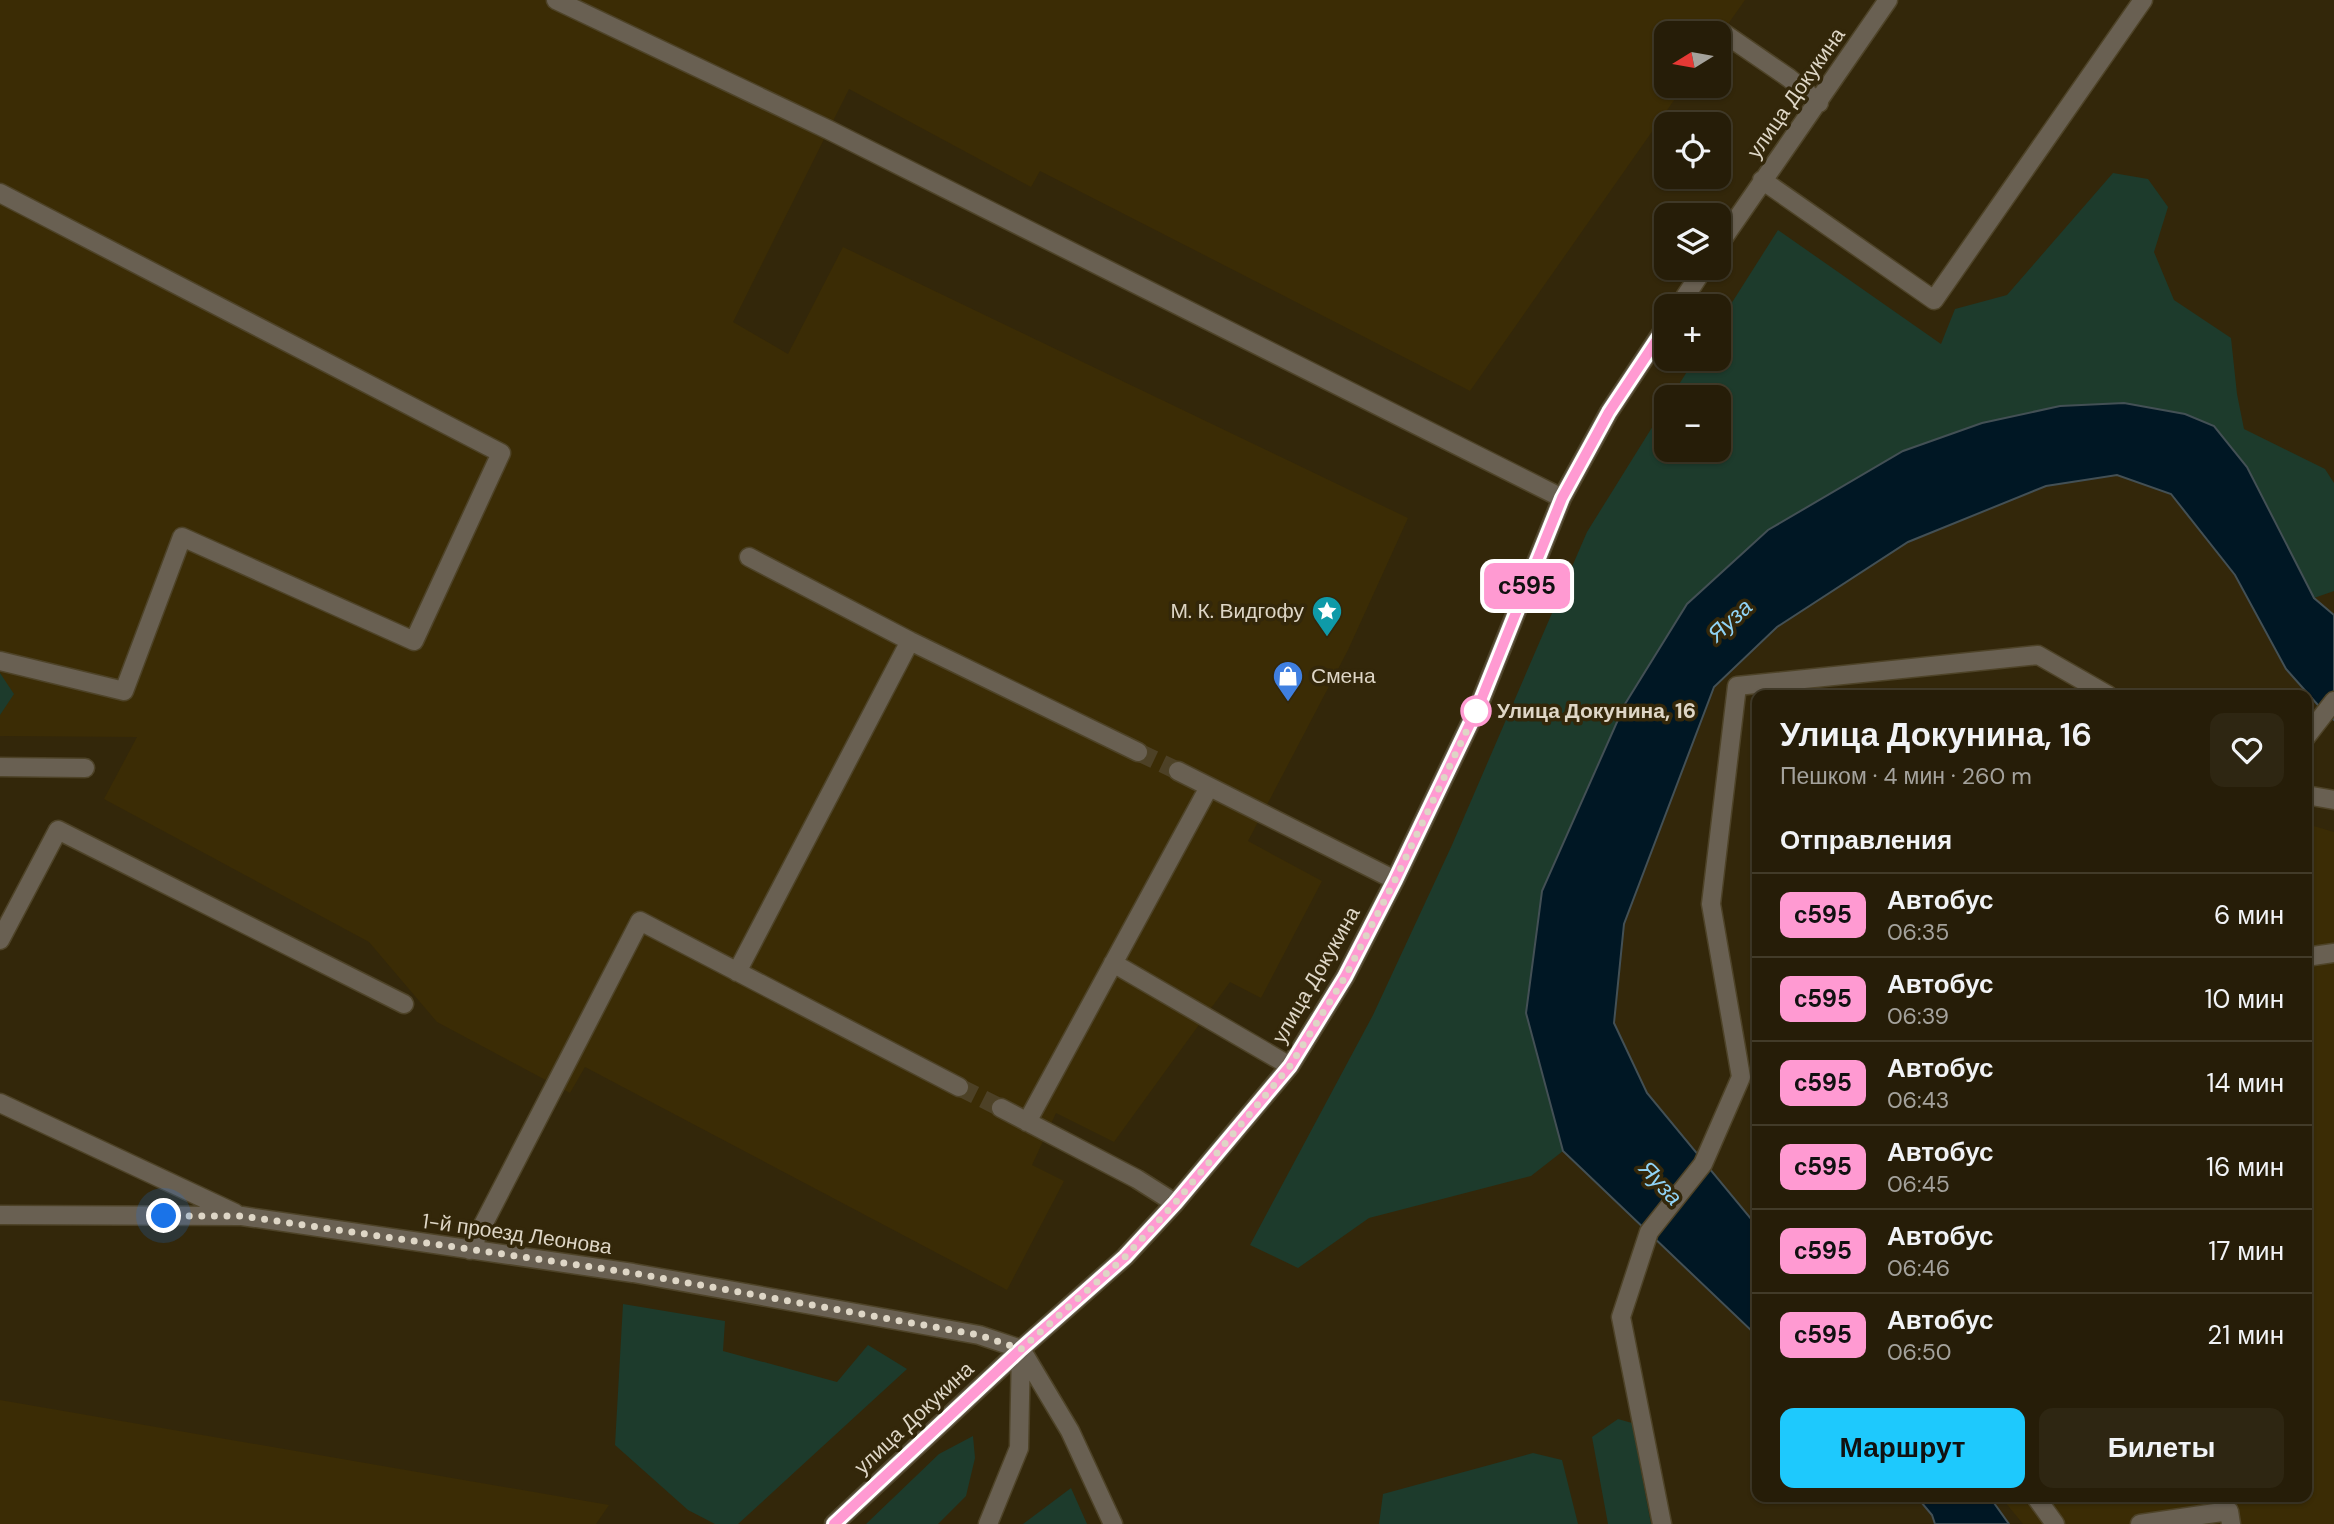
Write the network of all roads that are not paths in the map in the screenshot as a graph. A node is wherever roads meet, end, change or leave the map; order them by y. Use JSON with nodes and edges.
{"nodes":[{"id":1,"x":555,"y":0,"type":"edge"},
{"id":2,"x":1888,"y":0,"type":"edge"},
{"id":3,"x":2143,"y":0,"type":"edge"},
{"id":4,"x":1731,"y":38,"type":"edge"},
{"id":5,"x":1819,"y":103,"type":"junction"},
{"id":6,"x":1762,"y":180,"type":"junction"},
{"id":7,"x":0,"y":193,"type":"edge"},
{"id":8,"x":1731,"y":226,"type":"edge"},
{"id":9,"x":1654,"y":344,"type":"edge"},
{"id":10,"x":1562,"y":498,"type":"junction"},
{"id":11,"x":749,"y":557,"type":"dead end"},
{"id":12,"x":910,"y":641,"type":"junction"},
{"id":13,"x":0,"y":661,"type":"edge"},
{"id":14,"x":2099,"y":690,"type":"edge"},
{"id":15,"x":2329,"y":707,"type":"edge"},
{"id":16,"x":2312,"y":729,"type":"edge"},
{"id":17,"x":1138,"y":752,"type":"tunnel mouth"},
{"id":18,"x":0,"y":767,"type":"edge"},
{"id":19,"x":85,"y":768,"type":"dead end"},
{"id":20,"x":1178,"y":772,"type":"tunnel mouth"},
{"id":21,"x":1209,"y":787,"type":"junction"},
{"id":22,"x":2312,"y":796,"type":"edge"},
{"id":23,"x":2334,"y":800,"type":"edge"},
{"id":24,"x":1395,"y":880,"type":"junction"},
{"id":25,"x":0,"y":940,"type":"edge"},
{"id":26,"x":2334,"y":953,"type":"edge"},
{"id":27,"x":2312,"y":956,"type":"edge"},
{"id":28,"x":1113,"y":963,"type":"junction"},
{"id":29,"x":737,"y":972,"type":"junction"},
{"id":30,"x":404,"y":1004,"type":"dead end"},
{"id":31,"x":1290,"y":1066,"type":"junction"},
{"id":32,"x":960,"y":1087,"type":"tunnel mouth"},
{"id":33,"x":0,"y":1103,"type":"edge"},
{"id":34,"x":1001,"y":1108,"type":"tunnel mouth"},
{"id":35,"x":1027,"y":1122,"type":"junction"},
{"id":36,"x":1175,"y":1203,"type":"junction"},
{"id":37,"x":0,"y":1215,"type":"edge"},
{"id":38,"x":242,"y":1216,"type":"junction"},
{"id":39,"x":470,"y":1250,"type":"junction"},
{"id":40,"x":1021,"y":1349,"type":"junction"},
{"id":41,"x":2039,"y":1502,"type":"edge"},
{"id":42,"x":2229,"y":1510,"type":"edge"},
{"id":43,"x":834,"y":1524,"type":"edge"},
{"id":44,"x":988,"y":1524,"type":"edge"},
{"id":45,"x":1113,"y":1524,"type":"edge"},
{"id":46,"x":1662,"y":1524,"type":"edge"},
{"id":47,"x":2054,"y":1524,"type":"edge"},
{"id":48,"x":2140,"y":1524,"type":"edge"}],
"edges":[{"from":1,"to":10,"type":"street"},
{"from":2,"to":5,"type":"street","name":"улица Докукина"},
{"from":3,"to":6,"type":"street"},
{"from":4,"to":5,"type":"street"},
{"from":5,"to":6,"type":"street","name":"улица Докукина"},
{"from":6,"to":8,"type":"street","name":"улица Докукина"},
{"from":7,"to":13,"type":"street"},
{"from":9,"to":10,"type":"street","name":"улица Докукина"},
{"from":10,"to":24,"type":"street","name":"улица Докукина"},
{"from":11,"to":12,"type":"street"},
{"from":12,"to":17,"type":"street"},
{"from":12,"to":29,"type":"street"},
{"from":14,"to":46,"type":"street"},
{"from":15,"to":16,"type":"street"},
{"from":18,"to":19,"type":"street"},
{"from":20,"to":21,"type":"street"},
{"from":21,"to":24,"type":"street"},
{"from":21,"to":28,"type":"street"},
{"from":22,"to":23,"type":"street"},
{"from":24,"to":31,"type":"street","name":"улица Докукина"},
{"from":25,"to":30,"type":"street"},
{"from":26,"to":27,"type":"street"},
{"from":28,"to":31,"type":"street"},
{"from":28,"to":35,"type":"street"},
{"from":29,"to":32,"type":"street"},
{"from":29,"to":39,"type":"street"},
{"from":31,"to":36,"type":"street","name":"улица Докукина"},
{"from":33,"to":38,"type":"street"},
{"from":34,"to":35,"type":"street"},
{"from":35,"to":36,"type":"street"},
{"from":36,"to":40,"type":"street","name":"улица Докукина"},
{"from":37,"to":38,"type":"street","name":"1-й проезд Леонова"},
{"from":38,"to":39,"type":"street","name":"1-й проезд Леонова"},
{"from":39,"to":40,"type":"street","name":"1-й проезд Леонова"},
{"from":40,"to":43,"type":"street","name":"улица Докукина"},
{"from":40,"to":44,"type":"street"},
{"from":40,"to":45,"type":"street"},
{"from":41,"to":47,"type":"street"},
{"from":42,"to":48,"type":"street"}]}
